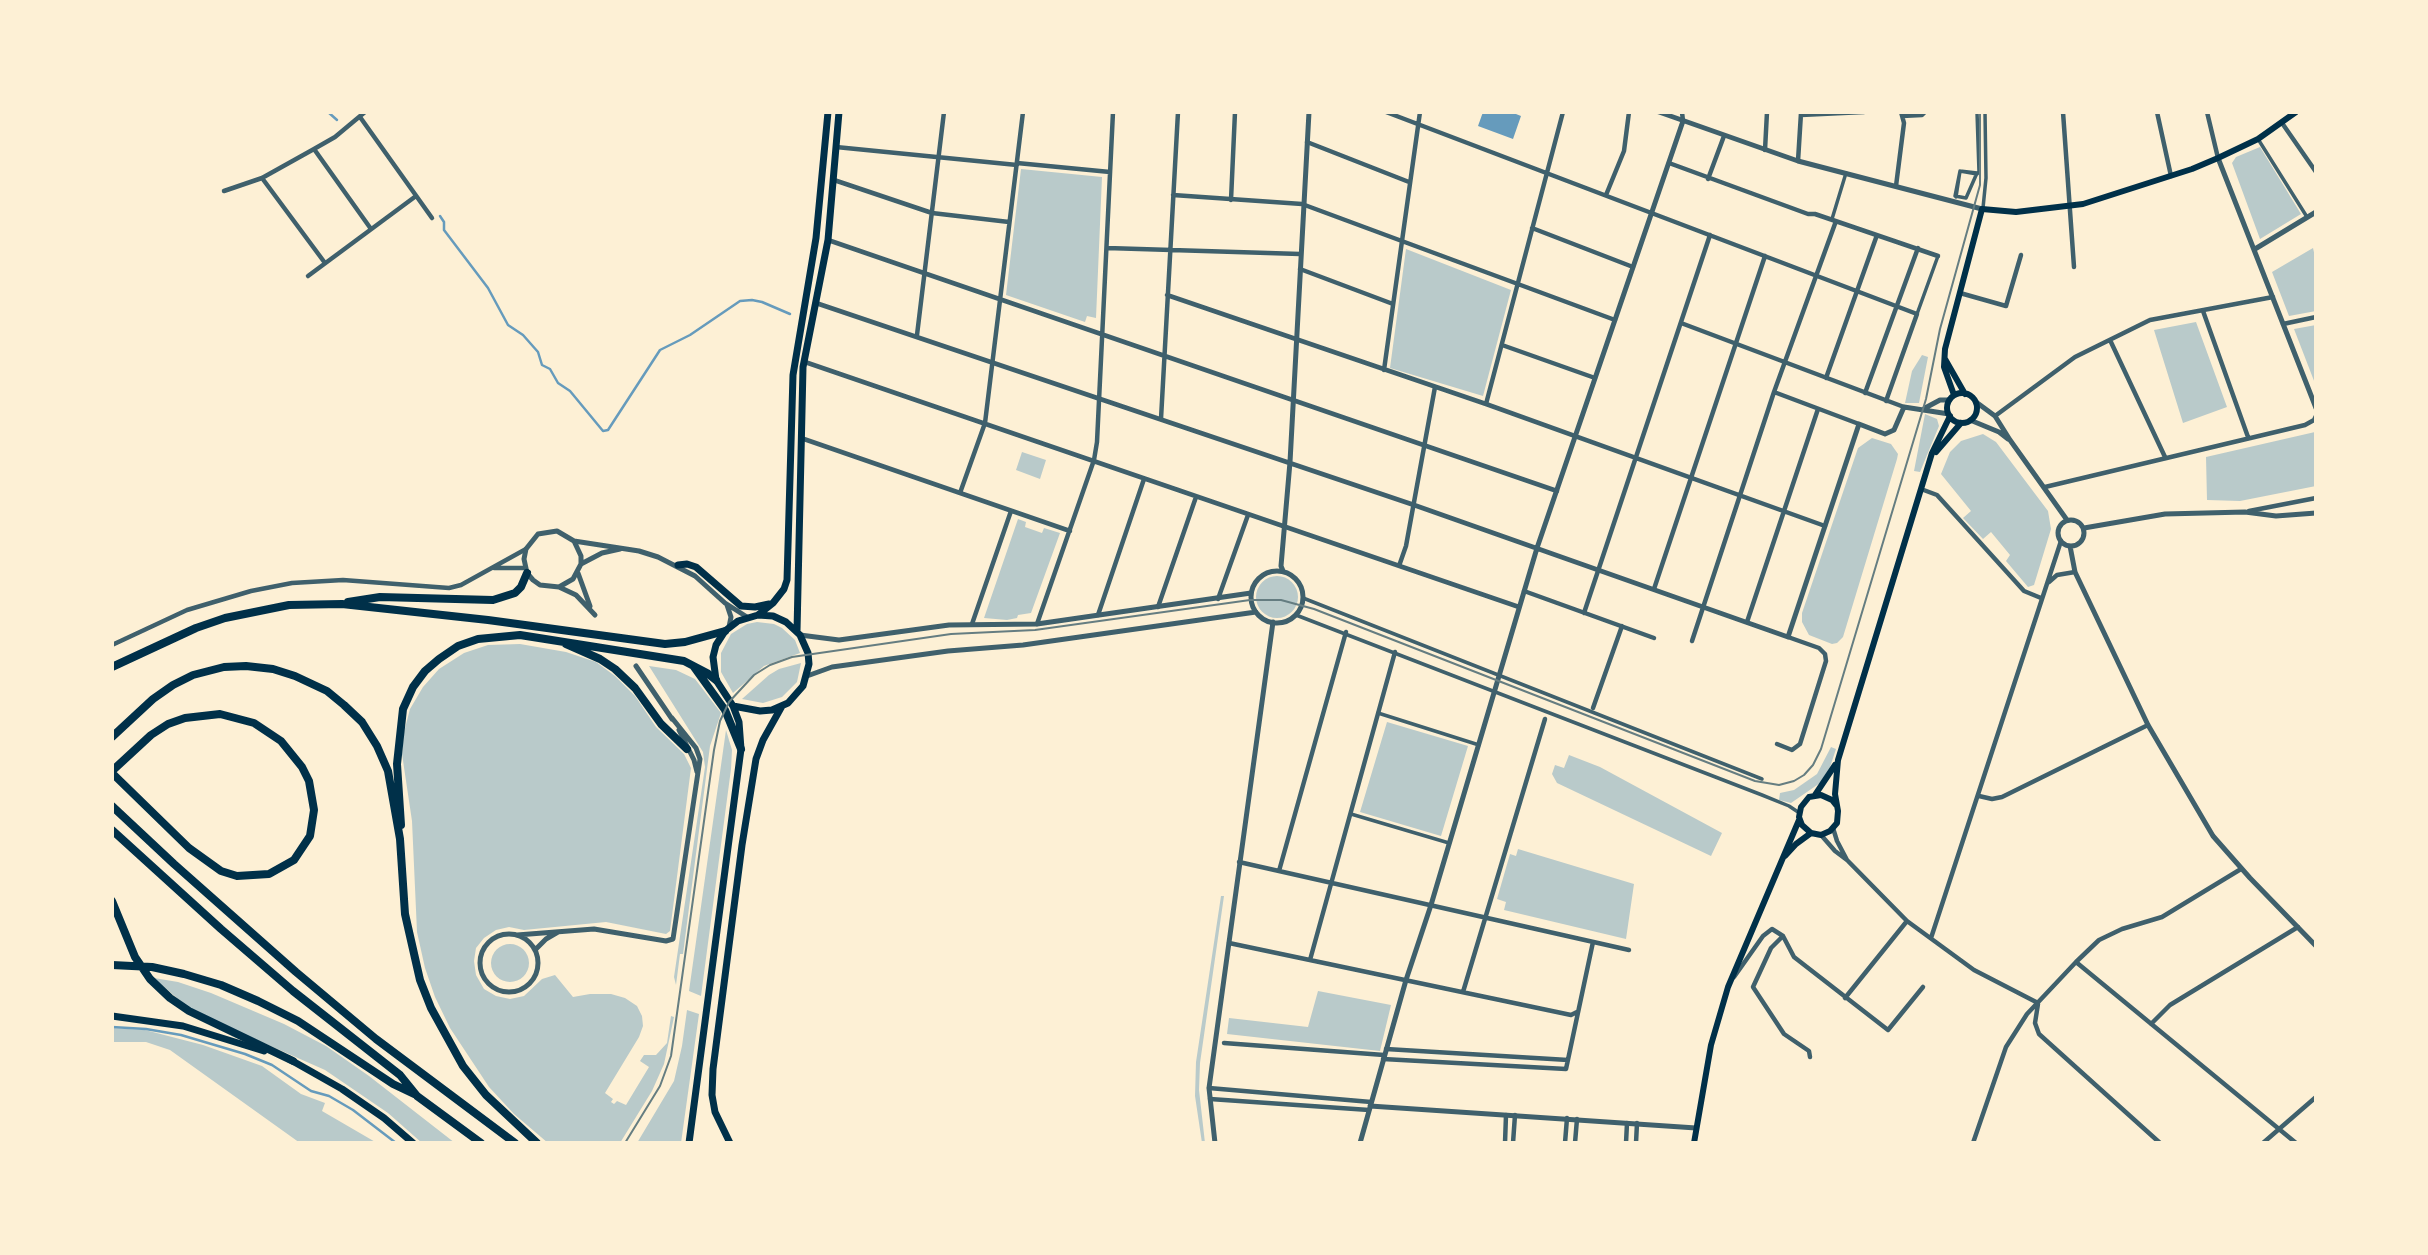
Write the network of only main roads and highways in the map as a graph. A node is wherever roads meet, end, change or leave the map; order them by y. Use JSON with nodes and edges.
{"nodes":[{"id":1,"x":828,"y":112,"type":"edge"},
{"id":2,"x":839,"y":112,"type":"edge"},
{"id":3,"x":2296,"y":112,"type":"edge"},
{"id":4,"x":1945,"y":359,"type":"junction"},
{"id":5,"x":1965,"y":394,"type":"junction"},
{"id":6,"x":1952,"y":398,"type":"junction"},
{"id":7,"x":1949,"y":415,"type":"junction"},
{"id":8,"x":1961,"y":423,"type":"junction"},
{"id":9,"x":1928,"y":466,"type":"junction"},
{"id":10,"x":678,"y":565,"type":"road end"},
{"id":11,"x":526,"y":570,"type":"road end"},
{"id":12,"x":773,"y":603,"type":"junction"},
{"id":13,"x":342,"y":604,"type":"junction"},
{"id":14,"x":758,"y":615,"type":"junction"},
{"id":15,"x":727,"y":629,"type":"junction"},
{"id":16,"x":799,"y":633,"type":"junction"},
{"id":17,"x":560,"y":641,"type":"junction"},
{"id":18,"x":692,"y":664,"type":"junction"},
{"id":19,"x":112,"y":667,"type":"edge"},
{"id":20,"x":716,"y":680,"type":"junction"},
{"id":21,"x":733,"y":706,"type":"junction"},
{"id":22,"x":782,"y":706,"type":"junction"},
{"id":23,"x":112,"y":737,"type":"edge"},
{"id":24,"x":687,"y":749,"type":"road end"},
{"id":25,"x":741,"y":749,"type":"junction"},
{"id":26,"x":1838,"y":760,"type":"junction"},
{"id":27,"x":112,"y":772,"type":"edge"},
{"id":28,"x":1815,"y":795,"type":"junction"},
{"id":29,"x":1836,"y":805,"type":"junction"},
{"id":30,"x":112,"y":806,"type":"edge"},
{"id":31,"x":1799,"y":816,"type":"junction"},
{"id":32,"x":112,"y":830,"type":"edge"},
{"id":33,"x":1811,"y":833,"type":"junction"},
{"id":34,"x":400,"y":839,"type":"junction"},
{"id":35,"x":1784,"y":858,"type":"junction"},
{"id":36,"x":112,"y":901,"type":"edge"},
{"id":37,"x":112,"y":965,"type":"edge"},
{"id":38,"x":112,"y":1016,"type":"edge"},
{"id":39,"x":293,"y":1061,"type":"junction"},
{"id":40,"x":417,"y":1096,"type":"junction"},
{"id":41,"x":413,"y":1143,"type":"edge"},
{"id":42,"x":481,"y":1143,"type":"edge"},
{"id":43,"x":515,"y":1143,"type":"edge"},
{"id":44,"x":537,"y":1143,"type":"edge"},
{"id":45,"x":689,"y":1143,"type":"edge"},
{"id":46,"x":730,"y":1143,"type":"edge"},
{"id":47,"x":1694,"y":1143,"type":"edge"}],
"edges":[{"from":1,"to":12,"type":"main road"},
{"from":2,"to":16,"type":"main road"},
{"from":3,"to":4,"type":"main road"},
{"from":4,"to":5,"type":"main road"},
{"from":4,"to":6,"type":"main road"},
{"from":5,"to":6,"type":"main road"},
{"from":5,"to":8,"type":"main road"},
{"from":6,"to":7,"type":"main road"},
{"from":7,"to":8,"type":"main road"},
{"from":7,"to":9,"type":"main road"},
{"from":8,"to":9,"type":"main road"},
{"from":9,"to":26,"type":"main road"},
{"from":10,"to":12,"type":"main road"},
{"from":11,"to":13,"type":"highway"},
{"from":12,"to":14,"type":"main road"},
{"from":13,"to":15,"type":"highway"},
{"from":13,"to":19,"type":"highway"},
{"from":14,"to":15,"type":"main road"},
{"from":14,"to":16,"type":"main road"},
{"from":15,"to":20,"type":"main road"},
{"from":16,"to":22,"type":"main road"},
{"from":17,"to":18,"type":"highway"},
{"from":17,"to":24,"type":"highway"},
{"from":17,"to":34,"type":"highway"},
{"from":18,"to":20,"type":"highway"},
{"from":18,"to":25,"type":"highway"},
{"from":20,"to":21,"type":"main road"},
{"from":21,"to":22,"type":"main road"},
{"from":21,"to":25,"type":"main road"},
{"from":22,"to":46,"type":"main road"},
{"from":23,"to":34,"type":"highway"},
{"from":25,"to":45,"type":"main road"},
{"from":26,"to":28,"type":"main road"},
{"from":26,"to":29,"type":"main road"},
{"from":27,"to":27,"type":"highway"},
{"from":28,"to":29,"type":"main road"},
{"from":28,"to":31,"type":"main road"},
{"from":29,"to":33,"type":"main road"},
{"from":30,"to":43,"type":"highway"},
{"from":31,"to":33,"type":"main road"},
{"from":31,"to":35,"type":"main road"},
{"from":32,"to":40,"type":"highway"},
{"from":33,"to":35,"type":"main road"},
{"from":34,"to":44,"type":"highway"},
{"from":35,"to":47,"type":"main road"},
{"from":36,"to":39,"type":"highway"},
{"from":37,"to":40,"type":"highway"},
{"from":38,"to":39,"type":"main road"},
{"from":39,"to":41,"type":"main road"},
{"from":40,"to":42,"type":"highway"}]}
